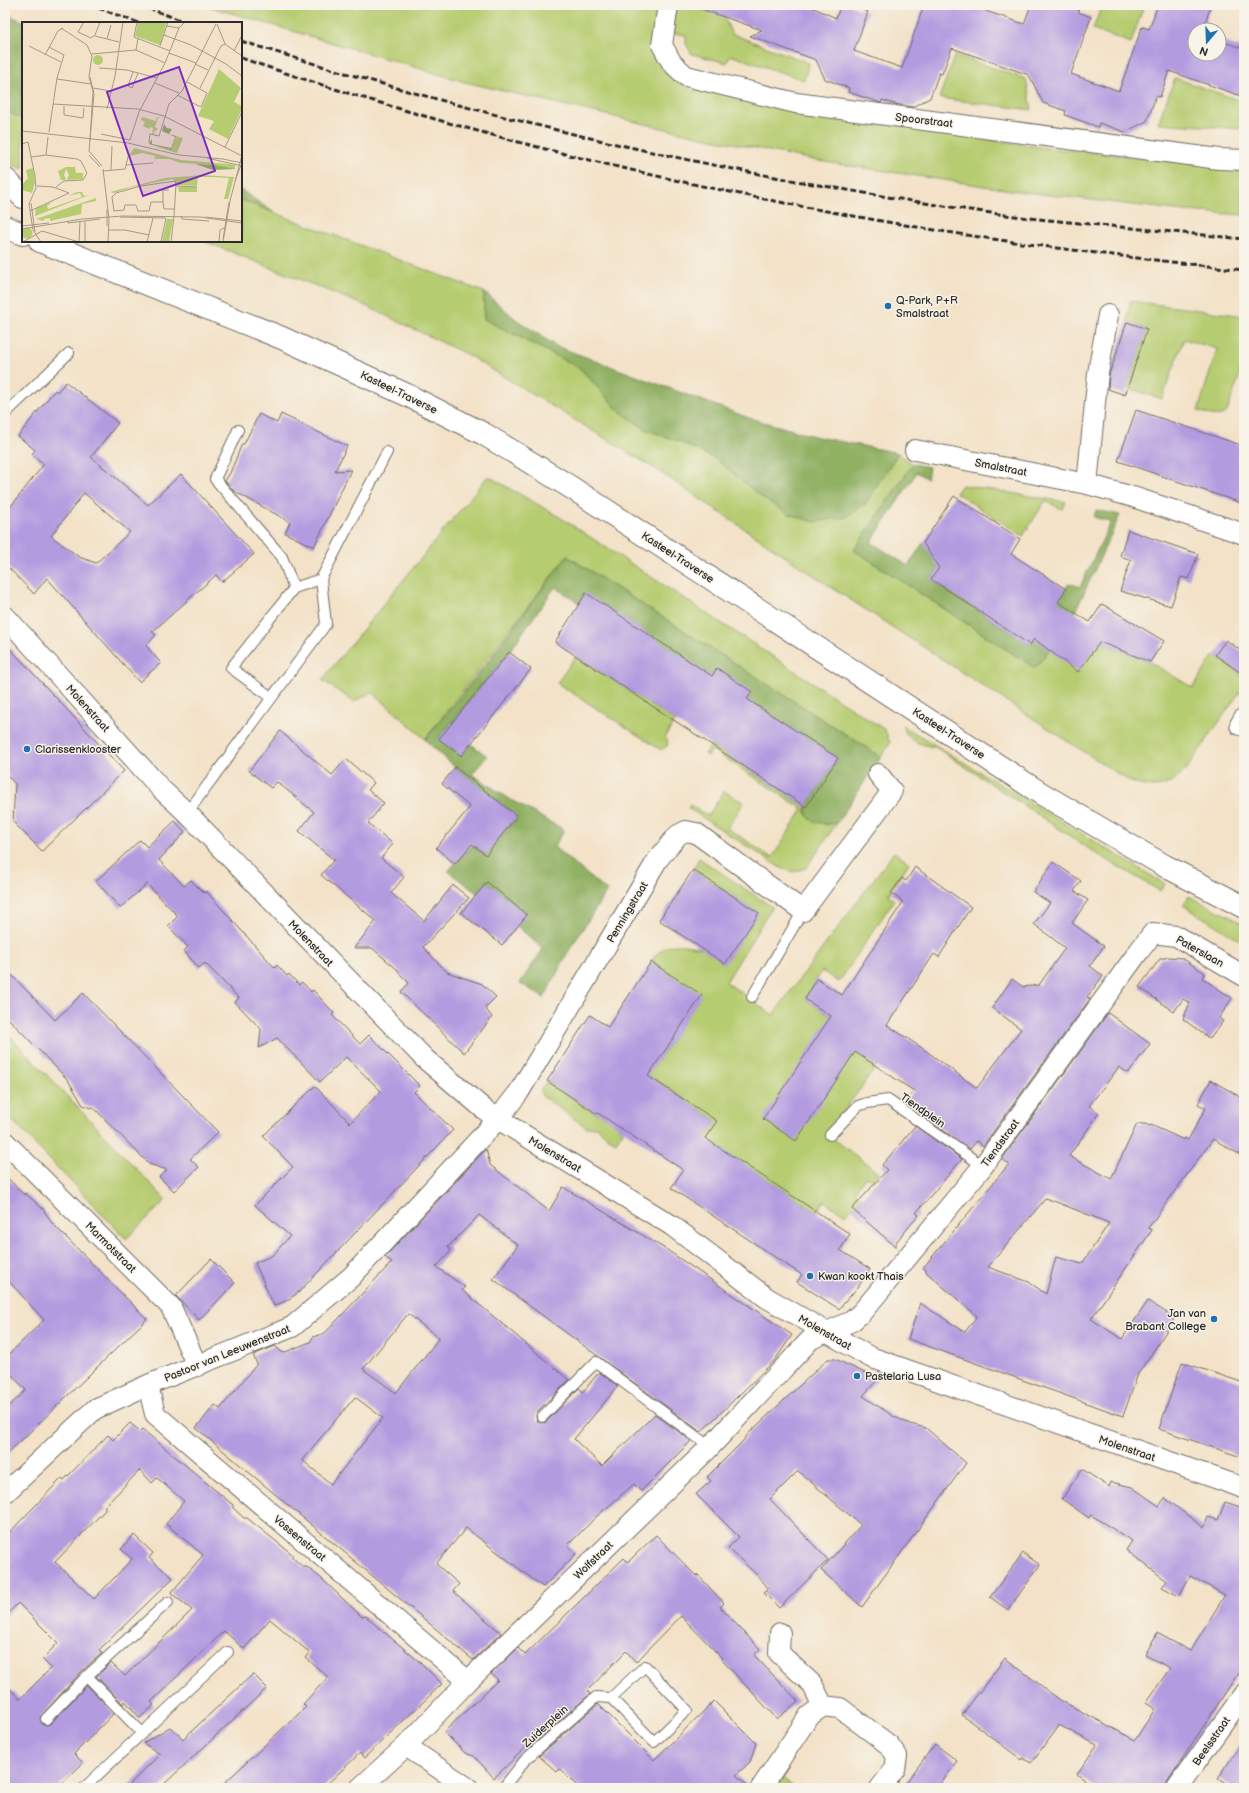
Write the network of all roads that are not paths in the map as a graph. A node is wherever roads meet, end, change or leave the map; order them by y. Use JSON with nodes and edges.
{"nodes":[{"id":1,"x":668,"y":5,"type":"edge"},
{"id":2,"x":1244,"y":160,"type":"edge"},
{"id":3,"x":5,"y":179,"type":"edge"},
{"id":4,"x":22,"y":196,"type":"edge"},
{"id":5,"x":5,"y":226,"type":"edge"},
{"id":6,"x":22,"y":234,"type":"edge"},
{"id":7,"x":42,"y":242,"type":"edge"},
{"id":8,"x":67,"y":242,"type":"edge"},
{"id":9,"x":84,"y":259,"type":"junction"},
{"id":10,"x":1108,"y":315,"type":"dead end"},
{"id":11,"x":69,"y":353,"type":"dead end"},
{"id":12,"x":5,"y":414,"type":"edge"},
{"id":13,"x":238,"y":430,"type":"dead end"},
{"id":14,"x":915,"y":450,"type":"dead end"},
{"id":15,"x":387,"y":452,"type":"dead end"},
{"id":16,"x":1087,"y":484,"type":"junction"},
{"id":17,"x":1244,"y":534,"type":"edge"},
{"id":18,"x":321,"y":579,"type":"junction"},
{"id":19,"x":294,"y":588,"type":"junction"},
{"id":20,"x":5,"y":616,"type":"edge"},
{"id":21,"x":271,"y":698,"type":"junction"},
{"id":22,"x":878,"y":774,"type":"dead end"},
{"id":23,"x":187,"y":813,"type":"junction"},
{"id":24,"x":1244,"y":907,"type":"edge"},
{"id":25,"x":803,"y":911,"type":"junction"},
{"id":26,"x":1154,"y":933,"type":"joint"},
{"id":27,"x":1244,"y":976,"type":"edge"},
{"id":28,"x":752,"y":997,"type":"dead end"},
{"id":29,"x":498,"y":1119,"type":"junction"},
{"id":30,"x":830,"y":1135,"type":"dead end"},
{"id":31,"x":5,"y":1142,"type":"edge"},
{"id":32,"x":984,"y":1166,"type":"junction"},
{"id":33,"x":826,"y":1332,"type":"junction"},
{"id":34,"x":197,"y":1366,"type":"junction"},
{"id":35,"x":148,"y":1385,"type":"junction"},
{"id":36,"x":542,"y":1417,"type":"dead end"},
{"id":37,"x":710,"y":1447,"type":"junction"},
{"id":38,"x":1244,"y":1488,"type":"edge"},
{"id":39,"x":5,"y":1493,"type":"edge"},
{"id":40,"x":168,"y":1602,"type":"dead end"},
{"id":41,"x":780,"y":1633,"type":"dead end"},
{"id":42,"x":228,"y":1652,"type":"dead end"},
{"id":43,"x":87,"y":1676,"type":"junction"},
{"id":44,"x":468,"y":1680,"type":"junction"},
{"id":45,"x":1244,"y":1694,"type":"edge"},
{"id":46,"x":611,"y":1698,"type":"junction"},
{"id":47,"x":823,"y":1706,"type":"junction"},
{"id":48,"x":46,"y":1719,"type":"dead end"},
{"id":49,"x":142,"y":1733,"type":"junction"},
{"id":50,"x":406,"y":1746,"type":"junction"},
{"id":51,"x":1181,"y":1787,"type":"edge"},
{"id":52,"x":84,"y":1788,"type":"edge"},
{"id":53,"x":360,"y":1788,"type":"edge"},
{"id":54,"x":468,"y":1788,"type":"edge"},
{"id":55,"x":503,"y":1788,"type":"edge"},
{"id":56,"x":761,"y":1788,"type":"edge"},
{"id":57,"x":880,"y":1788,"type":"edge"}],
"edges":[{"from":1,"to":2,"type":"street","name":"Spoorstraat"},
{"from":3,"to":4,"type":"main road"},
{"from":5,"to":6,"type":"main road"},
{"from":7,"to":9,"type":"main road","name":"Kasteel-Traverse"},
{"from":8,"to":9,"type":"main road","name":"Kasteel-Traverse"},
{"from":9,"to":24,"type":"main road","name":"Kasteel-Traverse"},
{"from":10,"to":16,"type":"street"},
{"from":11,"to":12,"type":"lane"},
{"from":13,"to":19,"type":"lane"},
{"from":14,"to":16,"type":"street","name":"Smalstraat"},
{"from":15,"to":18,"type":"lane"},
{"from":16,"to":17,"type":"street","name":"Smalstraat"},
{"from":18,"to":19,"type":"lane"},
{"from":18,"to":21,"type":"lane"},
{"from":19,"to":21,"type":"lane"},
{"from":20,"to":23,"type":"street","name":"Molenstraat"},
{"from":21,"to":23,"type":"lane"},
{"from":22,"to":25,"type":"street"},
{"from":23,"to":29,"type":"street","name":"Molenstraat"},
{"from":25,"to":28,"type":"lane"},
{"from":25,"to":29,"type":"street","name":"Penningstraat"},
{"from":26,"to":27,"type":"street","name":"Paterslaan"},
{"from":26,"to":32,"type":"street","name":"Tiendstraat"},
{"from":29,"to":33,"type":"street","name":"Molenstraat"},
{"from":29,"to":34,"type":"street","name":"Pastoor van Leeuwenstraat"},
{"from":30,"to":32,"type":"lane","name":"Tiendplein"},
{"from":31,"to":34,"type":"street","name":"Marmotstraat"},
{"from":32,"to":33,"type":"street","name":"Tiendstraat"},
{"from":33,"to":37,"type":"street","name":"Wolfstraat"},
{"from":33,"to":38,"type":"street","name":"Molenstraat"},
{"from":34,"to":35,"type":"street","name":"Pastoor van Leeuwenstraat"},
{"from":35,"to":39,"type":"street","name":"Pastoor van Leeuwenstraat"},
{"from":35,"to":44,"type":"street","name":"Vossenstraat"},
{"from":36,"to":37,"type":"lane"},
{"from":37,"to":44,"type":"street","name":"Wolfstraat"},
{"from":40,"to":43,"type":"lane"},
{"from":41,"to":47,"type":"street"},
{"from":42,"to":49,"type":"lane"},
{"from":43,"to":48,"type":"lane"},
{"from":43,"to":49,"type":"lane"},
{"from":44,"to":50,"type":"street","name":"Wolfstraat"},
{"from":45,"to":51,"type":"street","name":"Beelsstraat"},
{"from":46,"to":46,"type":"lane"},
{"from":46,"to":55,"type":"lane","name":"Zuiderplein"},
{"from":47,"to":56,"type":"street"},
{"from":47,"to":57,"type":"street"},
{"from":49,"to":52,"type":"lane"},
{"from":50,"to":53,"type":"street","name":"Wolfstraat"},
{"from":50,"to":54,"type":"street"}]}
